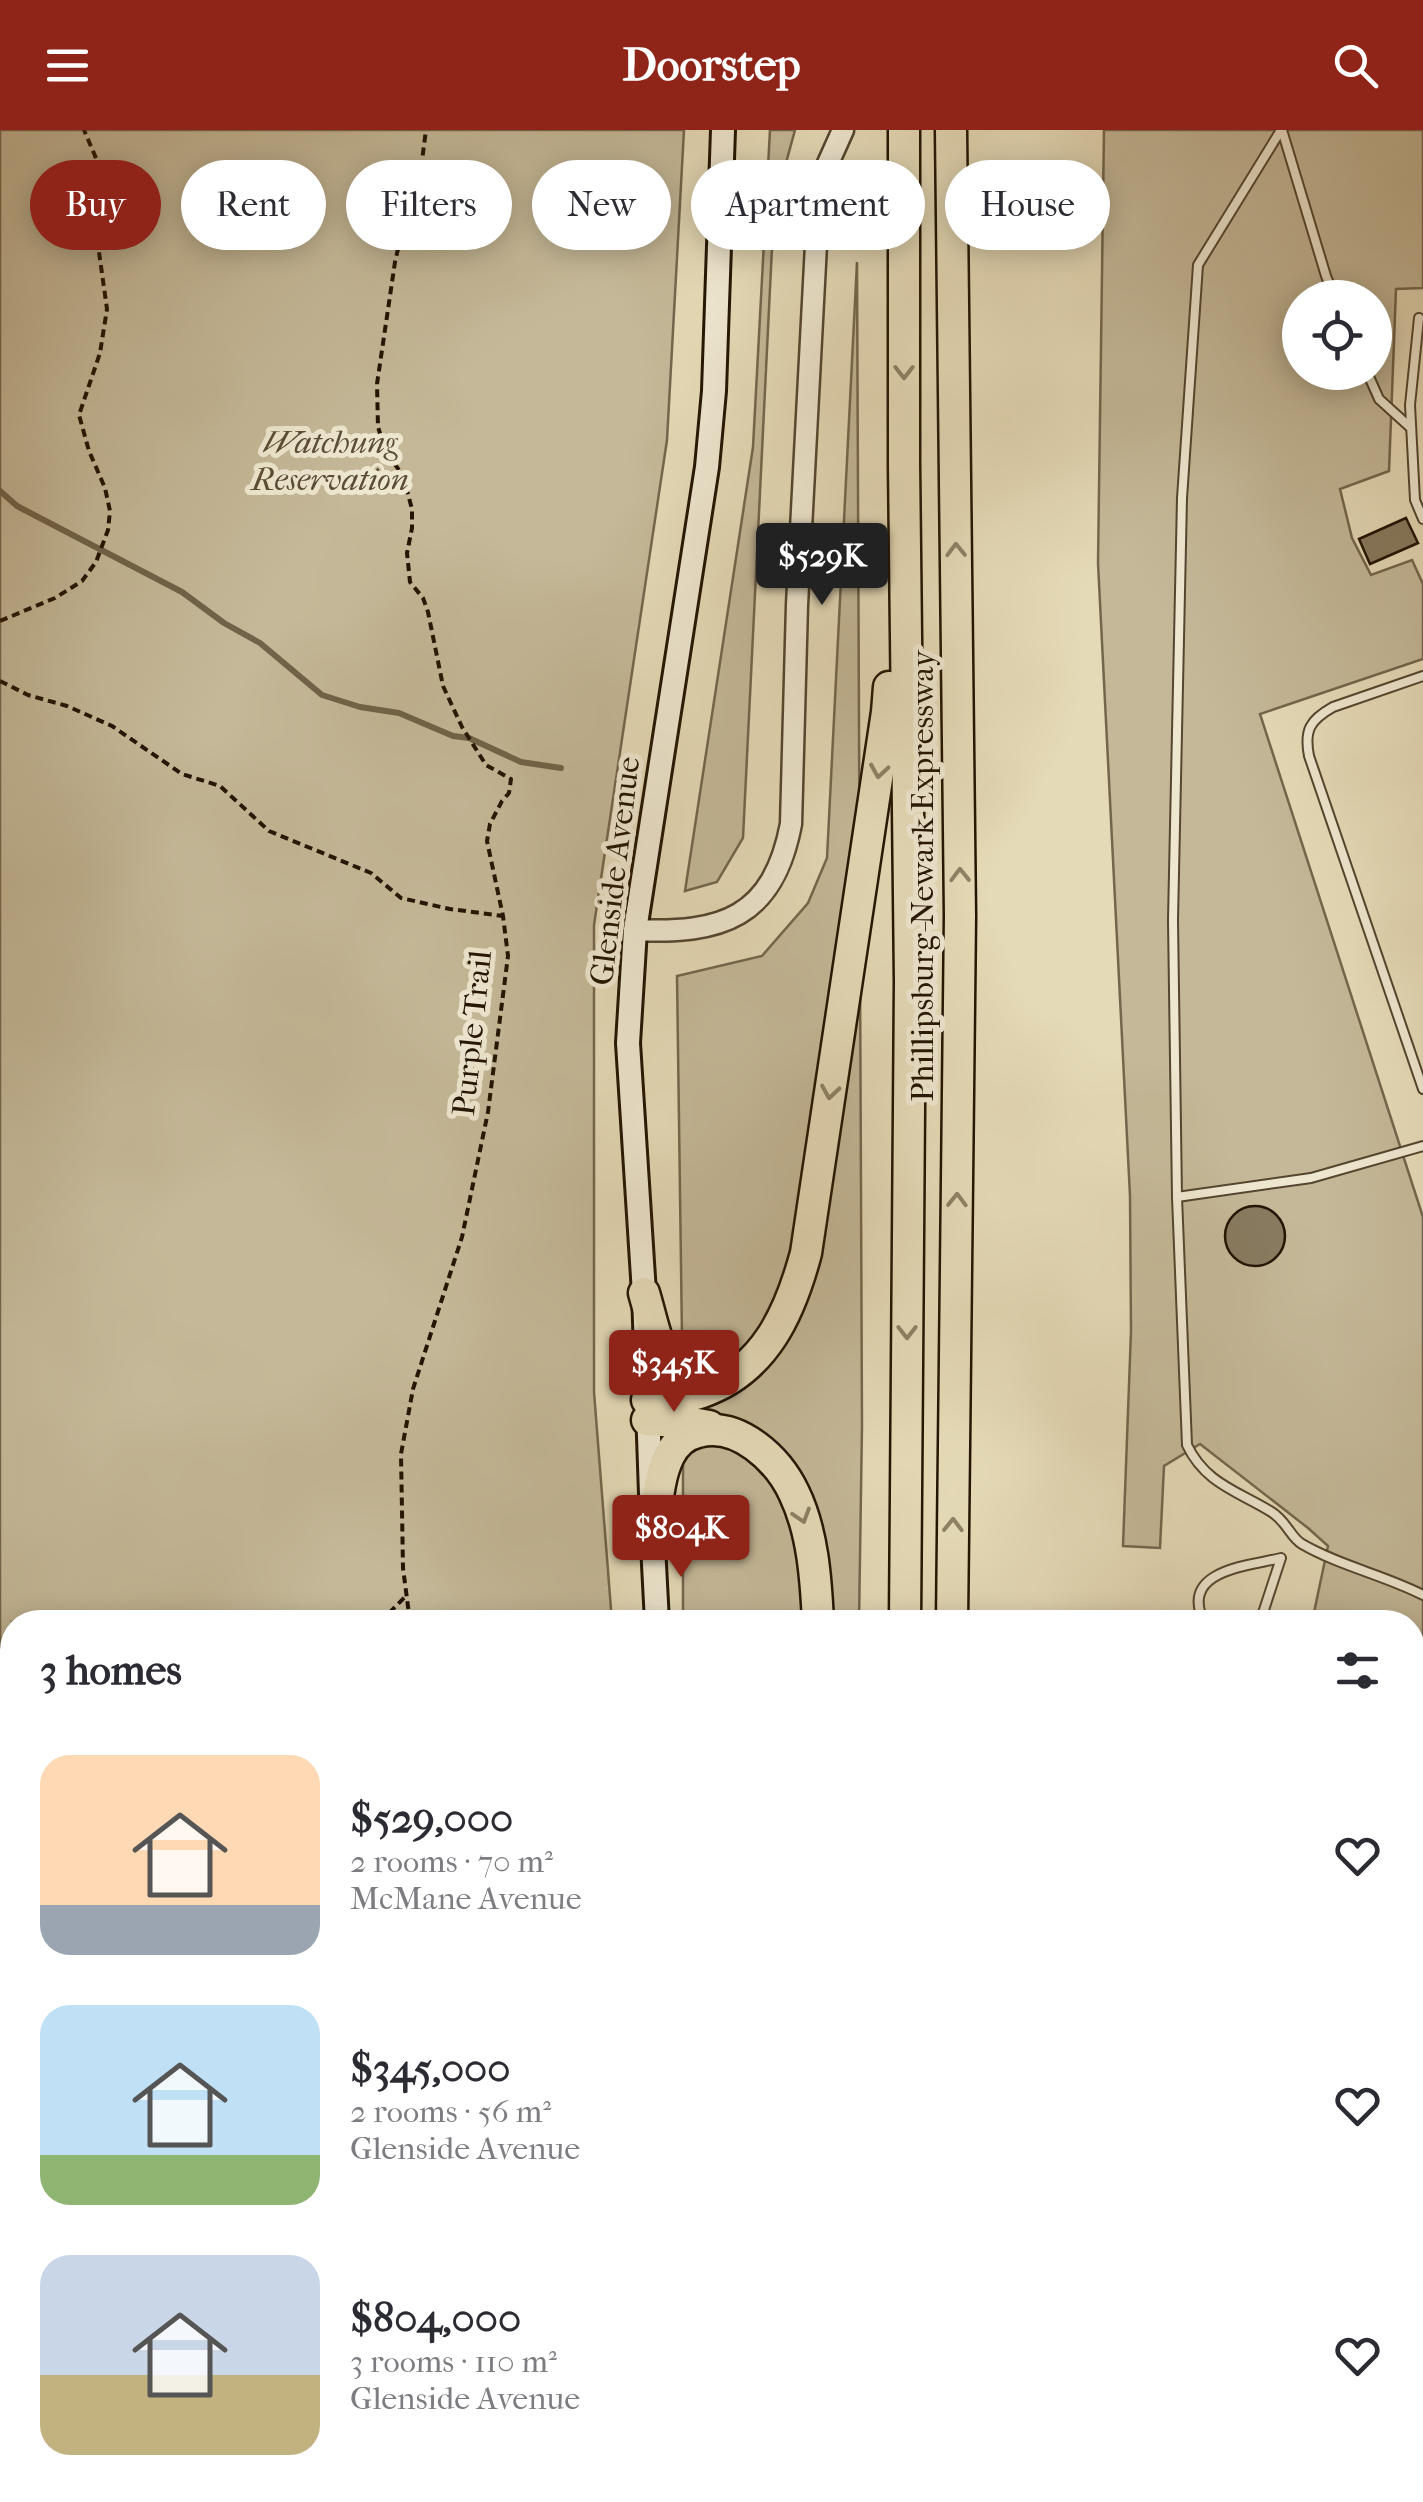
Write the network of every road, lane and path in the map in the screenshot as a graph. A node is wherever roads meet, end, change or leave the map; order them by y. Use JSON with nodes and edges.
{"nodes":[{"id":1,"x":84,"y":130,"type":"edge"},
{"id":2,"x":426,"y":130,"type":"edge"},
{"id":3,"x":723,"y":130,"type":"edge"},
{"id":4,"x":843,"y":130,"type":"edge"},
{"id":5,"x":904,"y":130,"type":"edge"},
{"id":6,"x":951,"y":130,"type":"edge"},
{"id":7,"x":1281,"y":130,"type":"edge"},
{"id":8,"x":1328,"y":280,"type":"edge"},
{"id":9,"x":1419,"y":318,"type":"dead end"},
{"id":10,"x":1375,"y":390,"type":"edge"},
{"id":11,"x":1411,"y":428,"type":"junction"},
{"id":12,"x":904,"y":464,"type":"junction"},
{"id":13,"x":1423,"y":519,"type":"edge"},
{"id":14,"x":0,"y":621,"type":"edge"},
{"id":15,"x":1423,"y":676,"type":"edge"},
{"id":16,"x":0,"y":681,"type":"edge"},
{"id":17,"x":503,"y":916,"type":"junction"},
{"id":18,"x":635,"y":930,"type":"junction"},
{"id":19,"x":1423,"y":1089,"type":"edge"},
{"id":20,"x":1423,"y":1146,"type":"edge"},
{"id":21,"x":1176,"y":1197,"type":"junction"},
{"id":22,"x":644,"y":1293,"type":"junction"},
{"id":23,"x":720,"y":1384,"type":"junction"},
{"id":24,"x":647,"y":1410,"type":"junction"},
{"id":25,"x":716,"y":1428,"type":"junction"},
{"id":26,"x":653,"y":1539,"type":"junction"},
{"id":27,"x":1297,"y":1541,"type":"junction"},
{"id":28,"x":1281,"y":1558,"type":"junction"},
{"id":29,"x":406,"y":1596,"type":"junction"},
{"id":30,"x":1423,"y":1596,"type":"edge"},
{"id":31,"x":392,"y":1610,"type":"edge"},
{"id":32,"x":410,"y":1610,"type":"edge"},
{"id":33,"x":656,"y":1610,"type":"edge"},
{"id":34,"x":817,"y":1610,"type":"edge"},
{"id":35,"x":905,"y":1610,"type":"edge"},
{"id":36,"x":952,"y":1610,"type":"edge"},
{"id":37,"x":1201,"y":1610,"type":"edge"},
{"id":38,"x":1264,"y":1610,"type":"edge"},
{"id":39,"x":0,"y":1684,"type":"edge"},
{"id":40,"x":0,"y":1724,"type":"edge"}],
"edges":[{"from":1,"to":14,"type":"path"},
{"from":2,"to":17,"type":"path","name":"Purple Trail"},
{"from":3,"to":18,"type":"main road","name":"Glenside Avenue"},
{"from":4,"to":18,"type":"street"},
{"from":5,"to":12,"type":"highway","name":"Phillipsburg-Newark Expressway","one_way":true},
{"from":36,"to":6,"type":"highway","name":"Phillipsburg-Newark Expressway","one_way":true},
{"from":7,"to":8,"type":"lane"},
{"from":7,"to":21,"type":"lane"},
{"from":9,"to":11,"type":"lane"},
{"from":10,"to":11,"type":"lane"},
{"from":11,"to":13,"type":"lane"},
{"from":12,"to":23,"type":"highway","one_way":true},
{"from":12,"to":35,"type":"highway","name":"Phillipsburg-Newark Expressway","one_way":true},
{"from":15,"to":19,"type":"lane"},
{"from":16,"to":17,"type":"path"},
{"from":17,"to":29,"type":"path","name":"Purple Trail"},
{"from":18,"to":22,"type":"main road","name":"Glenside Avenue"},
{"from":20,"to":21,"type":"lane"},
{"from":21,"to":27,"type":"lane"},
{"from":22,"to":23,"type":"highway"},
{"from":22,"to":24,"type":"main road","name":"Glenside Avenue"},
{"from":23,"to":24,"type":"highway"},
{"from":24,"to":25,"type":"highway"},
{"from":24,"to":26,"type":"main road","name":"Glenside Avenue"},
{"from":25,"to":26,"type":"highway"},
{"from":25,"to":34,"type":"highway","one_way":true},
{"from":26,"to":33,"type":"main road","name":"Glenside Avenue"},
{"from":27,"to":28,"type":"lane"},
{"from":27,"to":30,"type":"lane"},
{"from":28,"to":37,"type":"lane"},
{"from":28,"to":38,"type":"lane"},
{"from":29,"to":31,"type":"path"},
{"from":29,"to":32,"type":"path","name":"Purple Trail"},
{"from":39,"to":40,"type":"path"}]}
